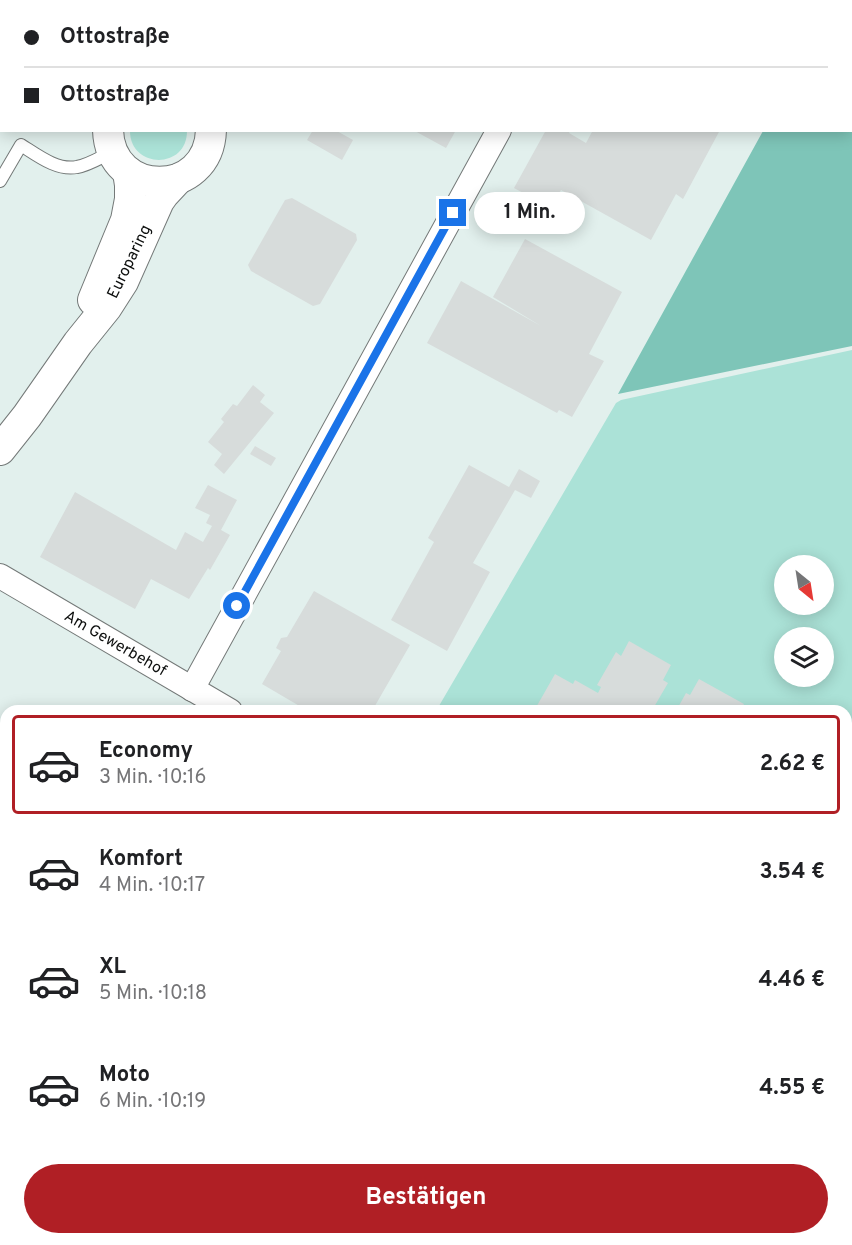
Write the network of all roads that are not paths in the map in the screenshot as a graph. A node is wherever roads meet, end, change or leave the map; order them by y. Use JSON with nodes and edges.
{"nodes":[{"id":1,"x":211,"y":132,"type":"edge"},
{"id":2,"x":498,"y":132,"type":"edge"},
{"id":3,"x":116,"y":151,"type":"edge"},
{"id":4,"x":178,"y":179,"type":"junction"},
{"id":5,"x":0,"y":181,"type":"edge"},
{"id":6,"x":78,"y":342,"type":"junction"},
{"id":7,"x":0,"y":450,"type":"edge"},
{"id":8,"x":0,"y":576,"type":"edge"},
{"id":9,"x":192,"y":689,"type":"junction"},
{"id":10,"x":217,"y":705,"type":"edge"}],
"edges":[{"from":1,"to":4,"type":"street","name":"Europaring"},
{"from":2,"to":9,"type":"street"},
{"from":3,"to":4,"type":"street"},
{"from":3,"to":5,"type":"lane"},
{"from":3,"to":6,"type":"street","name":"Europaring"},
{"from":4,"to":6,"type":"street","name":"Europaring"},
{"from":6,"to":7,"type":"street","name":"Europaring"},
{"from":8,"to":9,"type":"street","name":"Am Gewerbehof"},
{"from":9,"to":10,"type":"street","name":"Am Gewerbehof"}]}
